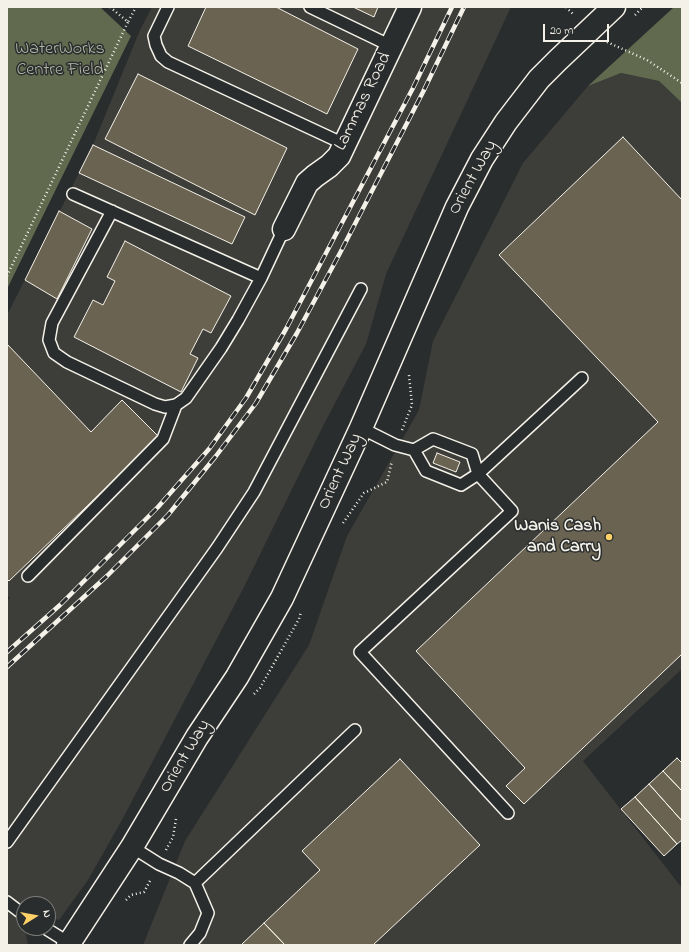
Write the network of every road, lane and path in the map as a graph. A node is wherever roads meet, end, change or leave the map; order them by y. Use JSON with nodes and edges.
{"nodes":[{"id":1,"x":110,"y":7,"type":"edge"},
{"id":2,"x":136,"y":7,"type":"edge"},
{"id":3,"x":168,"y":7,"type":"edge"},
{"id":4,"x":310,"y":7,"type":"edge"},
{"id":5,"x":410,"y":7,"type":"edge"},
{"id":6,"x":614,"y":7,"type":"edge"},
{"id":7,"x":128,"y":22,"type":"junction"},
{"id":8,"x":607,"y":42,"type":"dead end"},
{"id":9,"x":391,"y":46,"type":"junction"},
{"id":10,"x":682,"y":83,"type":"edge"},
{"id":11,"x":344,"y":144,"type":"junction"},
{"id":12,"x":73,"y":194,"type":"dead end"},
{"id":13,"x":112,"y":211,"type":"junction"},
{"id":14,"x":284,"y":229,"type":"joint"},
{"id":15,"x":7,"y":276,"type":"edge"},
{"id":16,"x":261,"y":278,"type":"junction"},
{"id":17,"x":361,"y":289,"type":"dead end"},
{"id":18,"x":582,"y":378,"type":"dead end"},
{"id":19,"x":176,"y":405,"type":"junction"},
{"id":20,"x":361,"y":428,"type":"junction"},
{"id":21,"x":414,"y":450,"type":"junction"},
{"id":22,"x":478,"y":474,"type":"junction"},
{"id":23,"x":28,"y":576,"type":"dead end"},
{"id":24,"x":355,"y":730,"type":"dead end"},
{"id":25,"x":508,"y":813,"type":"dead end"},
{"id":26,"x":7,"y":842,"type":"edge"},
{"id":27,"x":132,"y":847,"type":"junction"},
{"id":28,"x":194,"y":883,"type":"junction"},
{"id":29,"x":7,"y":902,"type":"edge"},
{"id":30,"x":16,"y":909,"type":"edge"},
{"id":31,"x":56,"y":936,"type":"edge"},
{"id":32,"x":68,"y":944,"type":"edge"},
{"id":33,"x":190,"y":945,"type":"edge"}],
"edges":[{"from":1,"to":7,"type":"path"},
{"from":2,"to":7,"type":"path"},
{"from":3,"to":11,"type":"lane"},
{"from":4,"to":9,"type":"lane"},
{"from":5,"to":9,"type":"street","name":"Lammas Road"},
{"from":6,"to":20,"type":"street","name":"Orient Way"},
{"from":7,"to":15,"type":"path"},
{"from":8,"to":10,"type":"path"},
{"from":9,"to":11,"type":"street","name":"Lammas Road"},
{"from":11,"to":14,"type":"street","name":"Lammas Road"},
{"from":12,"to":13,"type":"lane"},
{"from":13,"to":16,"type":"lane"},
{"from":13,"to":19,"type":"lane"},
{"from":14,"to":16,"type":"lane"},
{"from":16,"to":19,"type":"lane"},
{"from":17,"to":26,"type":"lane"},
{"from":18,"to":22,"type":"lane"},
{"from":19,"to":23,"type":"lane"},
{"from":20,"to":21,"type":"lane"},
{"from":20,"to":27,"type":"street","name":"Orient Way"},
{"from":21,"to":22,"type":"lane"},
{"from":21,"to":22,"type":"lane"},
{"from":22,"to":25,"type":"lane"},
{"from":24,"to":28,"type":"lane"},
{"from":27,"to":28,"type":"lane"},
{"from":27,"to":32,"type":"street","name":"Orient Way"},
{"from":28,"to":33,"type":"lane"},
{"from":29,"to":30,"type":"lane"},
{"from":31,"to":32,"type":"lane"}]}
